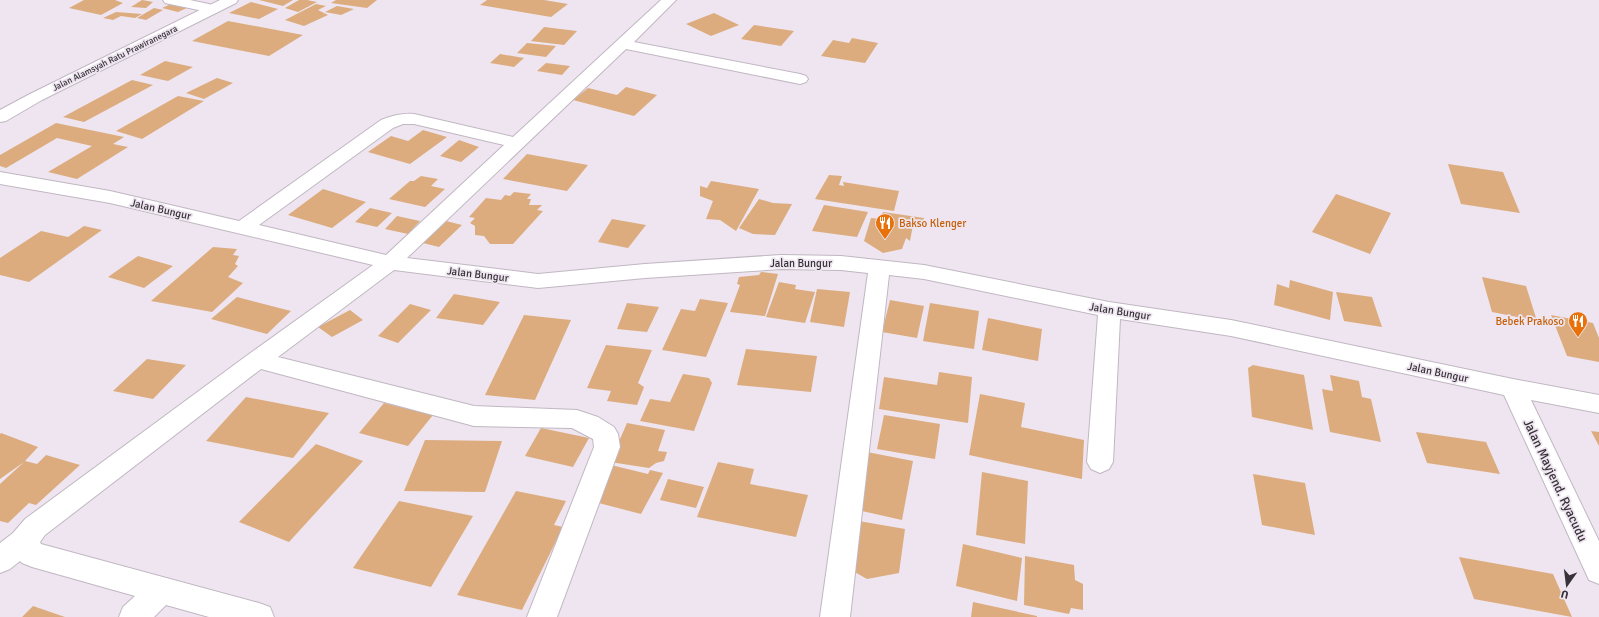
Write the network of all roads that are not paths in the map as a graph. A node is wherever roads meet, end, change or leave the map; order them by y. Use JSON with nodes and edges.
{"nodes":[{"id":1,"x":170,"y":0,"type":"edge"},
{"id":2,"x":231,"y":0,"type":"edge"},
{"id":3,"x":669,"y":0,"type":"edge"},
{"id":4,"x":213,"y":9,"type":"junction"},
{"id":5,"x":623,"y":44,"type":"junction"},
{"id":6,"x":800,"y":79,"type":"dead end"},
{"id":7,"x":0,"y":117,"type":"edge"},
{"id":8,"x":517,"y":143,"type":"junction"},
{"id":9,"x":0,"y":178,"type":"edge"},
{"id":10,"x":242,"y":228,"type":"junction"},
{"id":11,"x":390,"y":263,"type":"junction"},
{"id":12,"x":879,"y":267,"type":"junction"},
{"id":13,"x":1109,"y":310,"type":"junction"},
{"id":14,"x":257,"y":360,"type":"junction"},
{"id":15,"x":1514,"y":388,"type":"junction"},
{"id":16,"x":1599,"y":404,"type":"edge"},
{"id":17,"x":1100,"y":462,"type":"dead end"},
{"id":18,"x":23,"y":542,"type":"junction"},
{"id":19,"x":0,"y":560,"type":"edge"},
{"id":20,"x":1599,"y":571,"type":"edge"},
{"id":21,"x":161,"y":590,"type":"junction"},
{"id":22,"x":134,"y":617,"type":"edge"},
{"id":23,"x":259,"y":617,"type":"edge"},
{"id":24,"x":542,"y":617,"type":"edge"},
{"id":25,"x":835,"y":617,"type":"edge"}],
"edges":[{"from":1,"to":4,"type":"street"},
{"from":2,"to":4,"type":"street","name":"Jalan Alamsyah Ratu Prawiranegara"},
{"from":3,"to":5,"type":"street"},
{"from":4,"to":7,"type":"street","name":"Jalan Alamsyah Ratu Prawiranegara"},
{"from":5,"to":6,"type":"street"},
{"from":5,"to":8,"type":"street"},
{"from":8,"to":10,"type":"street"},
{"from":8,"to":11,"type":"street"},
{"from":9,"to":10,"type":"street","name":"Jalan Bungur"},
{"from":10,"to":11,"type":"street","name":"Jalan Bungur"},
{"from":11,"to":12,"type":"street","name":"Jalan Bungur"},
{"from":11,"to":14,"type":"street"},
{"from":12,"to":13,"type":"street","name":"Jalan Bungur"},
{"from":12,"to":25,"type":"street"},
{"from":13,"to":15,"type":"street","name":"Jalan Bungur"},
{"from":13,"to":17,"type":"street"},
{"from":14,"to":18,"type":"street"},
{"from":14,"to":24,"type":"street"},
{"from":15,"to":16,"type":"street","name":"Jalan Bungur"},
{"from":15,"to":20,"type":"street","name":"Jalan Mayjend. Ryacudu"},
{"from":18,"to":19,"type":"street"},
{"from":18,"to":21,"type":"street"},
{"from":21,"to":22,"type":"street"},
{"from":21,"to":23,"type":"street"}]}
